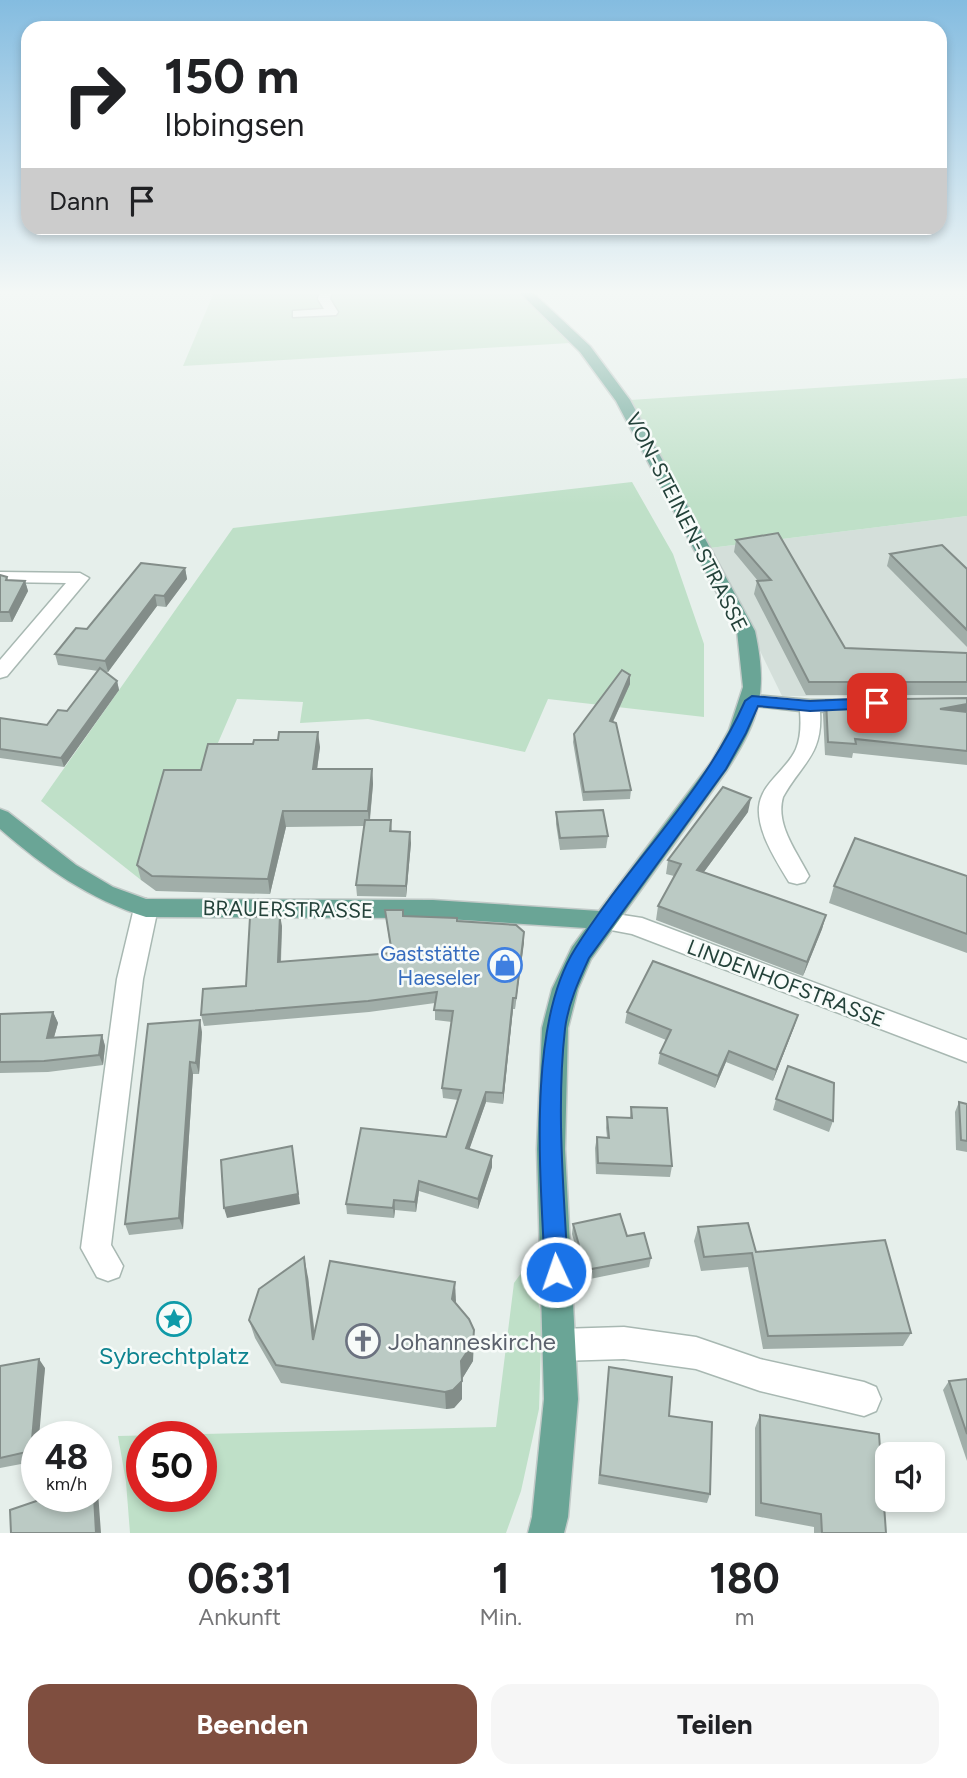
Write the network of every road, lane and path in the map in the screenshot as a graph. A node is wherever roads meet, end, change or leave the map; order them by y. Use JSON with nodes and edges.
{"nodes":[{"id":1,"x":594,"y":362,"type":"edge"},
{"id":2,"x":0,"y":577,"type":"edge"},
{"id":3,"x":0,"y":672,"type":"edge"},
{"id":4,"x":752,"y":701,"type":"junction"},
{"id":5,"x":872,"y":703,"type":"edge"},
{"id":6,"x":810,"y":706,"type":"junction"},
{"id":7,"x":0,"y":817,"type":"edge"},
{"id":8,"x":797,"y":876,"type":"dead end"},
{"id":9,"x":146,"y":908,"type":"junction"},
{"id":10,"x":603,"y":921,"type":"junction"},
{"id":11,"x":967,"y":1051,"type":"edge"},
{"id":12,"x":108,"y":1266,"type":"dead end"},
{"id":13,"x":559,"y":1345,"type":"junction"},
{"id":14,"x":864,"y":1399,"type":"dead end"},
{"id":15,"x":546,"y":1533,"type":"edge"}],
"edges":[{"from":1,"to":4,"type":"main road","name":"VON-STEINEN-STRASSE"},
{"from":2,"to":3,"type":"street"},
{"from":4,"to":6,"type":"street"},
{"from":4,"to":10,"type":"main road","name":"VON-STEINEN-STRASSE"},
{"from":5,"to":6,"type":"street"},
{"from":6,"to":8,"type":"street"},
{"from":7,"to":9,"type":"main road","name":"BRAUERSTRASSE"},
{"from":9,"to":10,"type":"main road","name":"BRAUERSTRASSE"},
{"from":9,"to":12,"type":"street"},
{"from":10,"to":11,"type":"street","name":"LINDENHOFSTRASSE"},
{"from":10,"to":13,"type":"main road","name":"VON-STEINEN-STRASSE"},
{"from":13,"to":14,"type":"street"},
{"from":13,"to":15,"type":"main road","name":"VON-STEINEN-STRASSE"}]}
